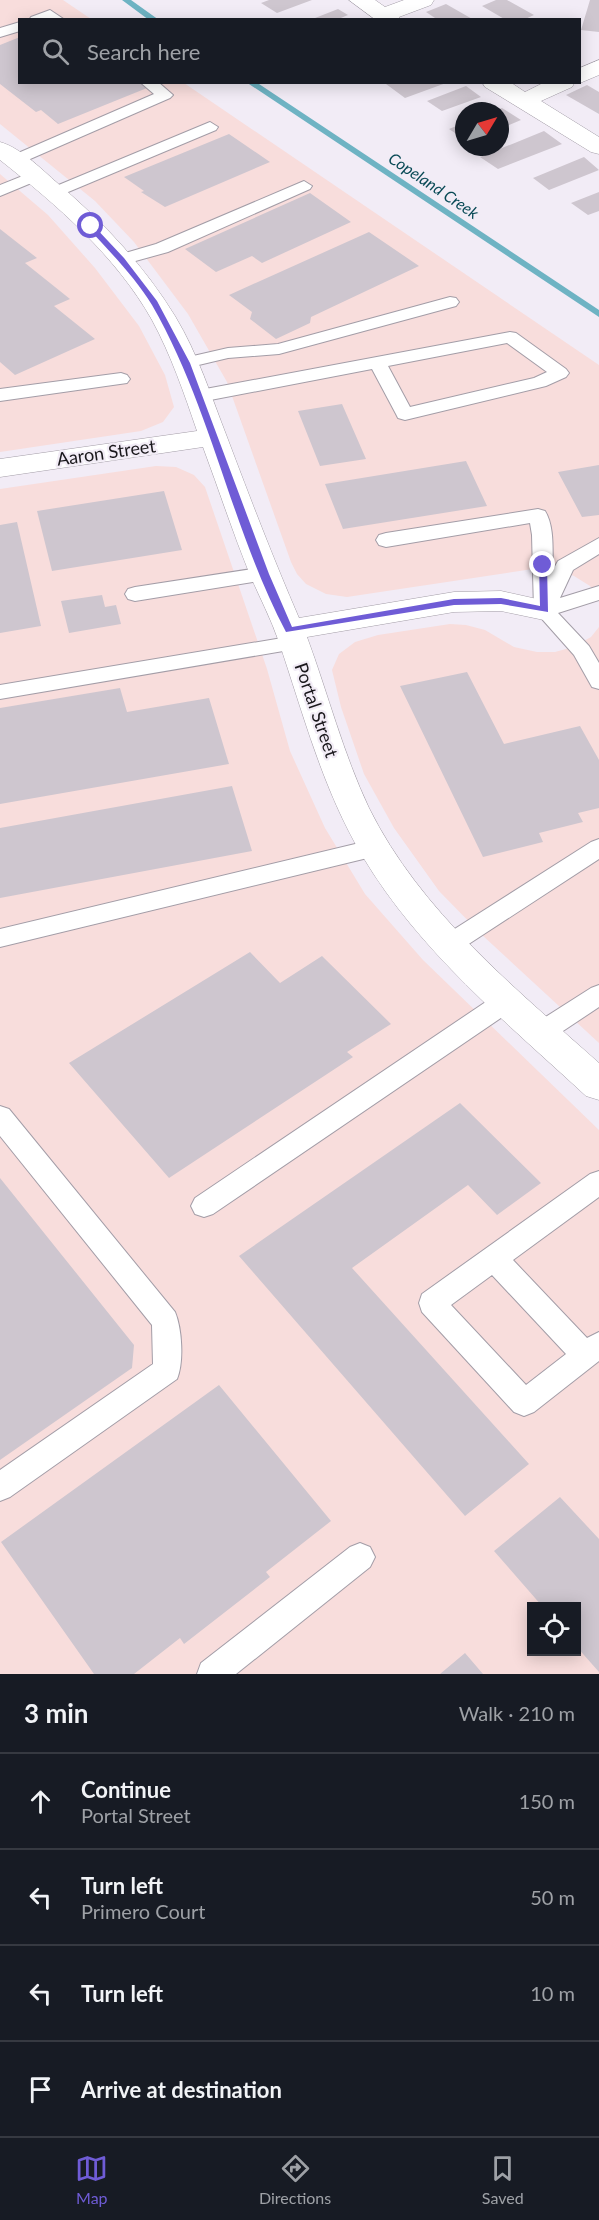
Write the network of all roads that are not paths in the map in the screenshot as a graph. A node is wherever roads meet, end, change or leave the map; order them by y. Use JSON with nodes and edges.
{"nodes":[{"id":1,"x":360,"y":0,"type":"edge"},
{"id":2,"x":423,"y":0,"type":"edge"},
{"id":3,"x":388,"y":17,"type":"edge"},
{"id":4,"x":41,"y":18,"type":"edge"},
{"id":5,"x":55,"y":18,"type":"edge"},
{"id":6,"x":18,"y":27,"type":"edge"},
{"id":7,"x":0,"y":33,"type":"edge"},
{"id":8,"x":599,"y":67,"type":"edge"},
{"id":9,"x":581,"y":75,"type":"edge"},
{"id":10,"x":150,"y":84,"type":"edge"},
{"id":11,"x":497,"y":84,"type":"edge"},
{"id":12,"x":560,"y":84,"type":"edge"},
{"id":13,"x":523,"y":101,"type":"junction"},
{"id":14,"x":210,"y":127,"type":"dead end"},
{"id":15,"x":599,"y":147,"type":"edge"},
{"id":16,"x":26,"y":169,"type":"edge"},
{"id":17,"x":304,"y":186,"type":"dead end"},
{"id":18,"x":0,"y":191,"type":"edge"},
{"id":19,"x":121,"y":260,"type":"junction"},
{"id":20,"x":450,"y":302,"type":"dead end"},
{"id":21,"x":186,"y":363,"type":"junction"},
{"id":22,"x":378,"y":363,"type":"junction"},
{"id":23,"x":121,"y":379,"type":"dead end"},
{"id":24,"x":0,"y":395,"type":"edge"},
{"id":25,"x":200,"y":396,"type":"junction"},
{"id":26,"x":213,"y":436,"type":"junction"},
{"id":27,"x":0,"y":468,"type":"edge"},
{"id":28,"x":386,"y":540,"type":"dead end"},
{"id":29,"x":599,"y":545,"type":"edge"},
{"id":30,"x":265,"y":574,"type":"junction"},
{"id":31,"x":599,"y":593,"type":"edge"},
{"id":32,"x":135,"y":594,"type":"dead end"},
{"id":33,"x":544,"y":610,"type":"junction"},
{"id":34,"x":292,"y":637,"type":"junction"},
{"id":35,"x":599,"y":682,"type":"edge"},
{"id":36,"x":0,"y":692,"type":"edge"},
{"id":37,"x":375,"y":848,"type":"junction"},
{"id":38,"x":599,"y":848,"type":"edge"},
{"id":39,"x":0,"y":938,"type":"edge"},
{"id":40,"x":450,"y":944,"type":"junction"},
{"id":41,"x":599,"y":995,"type":"edge"},
{"id":42,"x":508,"y":1000,"type":"junction"},
{"id":43,"x":542,"y":1032,"type":"junction"},
{"id":44,"x":599,"y":1085,"type":"edge"},
{"id":45,"x":0,"y":1117,"type":"edge"},
{"id":46,"x":599,"y":1182,"type":"edge"},
{"id":47,"x":204,"y":1206,"type":"dead end"},
{"id":48,"x":494,"y":1258,"type":"junction"},
{"id":49,"x":592,"y":1350,"type":"edge"},
{"id":50,"x":0,"y":1487,"type":"edge"},
{"id":51,"x":360,"y":1557,"type":"dead end"},
{"id":52,"x":212,"y":1674,"type":"edge"}],
"edges":[{"from":1,"to":3,"type":"street"},
{"from":2,"to":3,"type":"street"},
{"from":4,"to":5,"type":"lane"},
{"from":6,"to":7,"type":"lane"},
{"from":8,"to":9,"type":"street"},
{"from":10,"to":16,"type":"lane"},
{"from":11,"to":13,"type":"street"},
{"from":12,"to":13,"type":"street"},
{"from":13,"to":15,"type":"street"},
{"from":14,"to":16,"type":"lane"},
{"from":16,"to":18,"type":"lane"},
{"from":16,"to":19,"type":"street","name":"Portal Street"},
{"from":17,"to":19,"type":"lane"},
{"from":19,"to":21,"type":"street","name":"Portal Street"},
{"from":20,"to":21,"type":"lane"},
{"from":21,"to":25,"type":"street","name":"Portal Street"},
{"from":22,"to":22,"type":"lane"},
{"from":22,"to":25,"type":"lane"},
{"from":23,"to":24,"type":"lane"},
{"from":25,"to":26,"type":"street","name":"Portal Street"},
{"from":26,"to":27,"type":"street","name":"Aaron Street"},
{"from":26,"to":30,"type":"street","name":"Portal Street"},
{"from":28,"to":33,"type":"lane"},
{"from":29,"to":33,"type":"lane"},
{"from":30,"to":32,"type":"lane"},
{"from":30,"to":34,"type":"street","name":"Portal Street"},
{"from":31,"to":33,"type":"lane"},
{"from":33,"to":34,"type":"street"},
{"from":33,"to":35,"type":"lane"},
{"from":34,"to":36,"type":"lane"},
{"from":34,"to":37,"type":"street","name":"Portal Street"},
{"from":37,"to":39,"type":"lane"},
{"from":37,"to":40,"type":"street","name":"Portal Street"},
{"from":38,"to":40,"type":"lane"},
{"from":40,"to":42,"type":"street","name":"Portal Street"},
{"from":41,"to":43,"type":"lane"},
{"from":42,"to":43,"type":"street","name":"Portal Street"},
{"from":42,"to":47,"type":"lane"},
{"from":43,"to":44,"type":"street","name":"Portal Street"},
{"from":45,"to":50,"type":"lane"},
{"from":46,"to":48,"type":"lane"},
{"from":48,"to":49,"type":"lane"},
{"from":48,"to":49,"type":"lane"},
{"from":51,"to":52,"type":"lane"}]}
